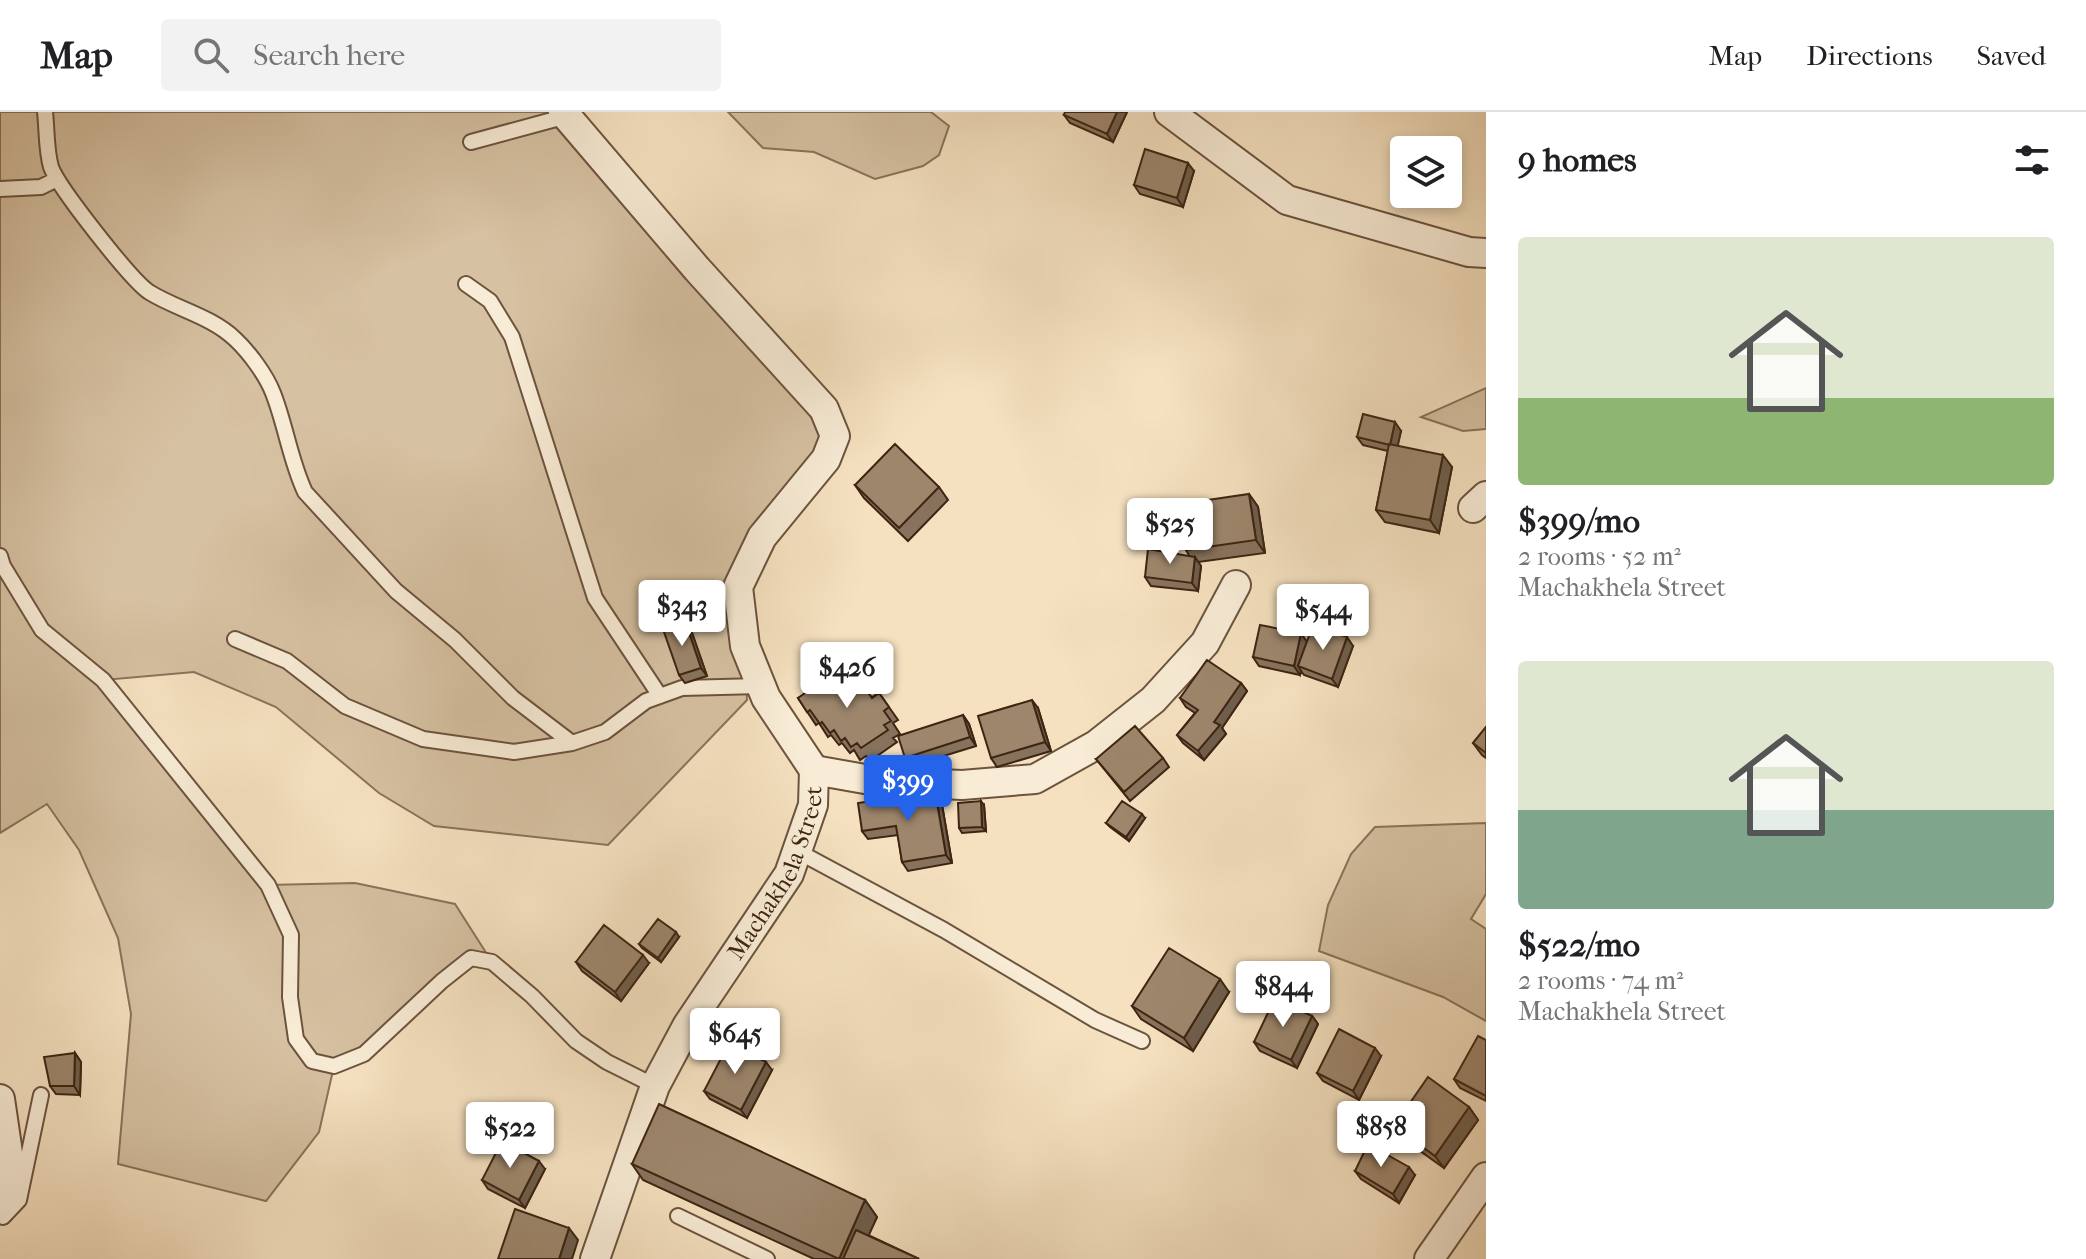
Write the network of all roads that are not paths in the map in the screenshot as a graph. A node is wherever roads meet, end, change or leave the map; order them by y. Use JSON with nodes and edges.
{"nodes":[{"id":1,"x":45,"y":112,"type":"edge"},
{"id":2,"x":1169,"y":112,"type":"edge"},
{"id":3,"x":565,"y":114,"type":"edge"},
{"id":4,"x":471,"y":142,"type":"dead end"},
{"id":5,"x":57,"y":179,"type":"junction"},
{"id":6,"x":0,"y":189,"type":"edge"},
{"id":7,"x":1486,"y":253,"type":"edge"},
{"id":8,"x":466,"y":284,"type":"dead end"},
{"id":9,"x":0,"y":556,"type":"edge"},
{"id":10,"x":1236,"y":585,"type":"dead end"},
{"id":11,"x":235,"y":639,"type":"dead end"},
{"id":12,"x":760,"y":686,"type":"junction"},
{"id":13,"x":660,"y":696,"type":"junction"},
{"id":14,"x":572,"y":743,"type":"junction"},
{"id":15,"x":814,"y":770,"type":"junction"},
{"id":16,"x":797,"y":851,"type":"junction"},
{"id":17,"x":1142,"y":1041,"type":"dead end"},
{"id":18,"x":655,"y":1086,"type":"junction"},
{"id":19,"x":41,"y":1095,"type":"dead end"},
{"id":20,"x":0,"y":1099,"type":"edge"},
{"id":21,"x":1486,"y":1177,"type":"edge"},
{"id":22,"x":0,"y":1208,"type":"edge"},
{"id":23,"x":678,"y":1216,"type":"dead end"},
{"id":24,"x":0,"y":1220,"type":"edge"},
{"id":25,"x":595,"y":1259,"type":"edge"},
{"id":26,"x":767,"y":1259,"type":"edge"},
{"id":27,"x":1429,"y":1259,"type":"edge"}],
"edges":[{"from":1,"to":5,"type":"lane"},
{"from":2,"to":7,"type":"street"},
{"from":3,"to":4,"type":"lane"},
{"from":3,"to":12,"type":"street"},
{"from":5,"to":6,"type":"lane"},
{"from":5,"to":14,"type":"lane"},
{"from":8,"to":13,"type":"lane"},
{"from":9,"to":18,"type":"lane"},
{"from":10,"to":15,"type":"street","name":"Machakhela Street"},
{"from":11,"to":14,"type":"lane"},
{"from":12,"to":13,"type":"lane"},
{"from":12,"to":15,"type":"street"},
{"from":13,"to":14,"type":"lane"},
{"from":15,"to":16,"type":"street","name":"Machakhela Street"},
{"from":16,"to":17,"type":"lane"},
{"from":16,"to":18,"type":"street","name":"Machakhela Street"},
{"from":18,"to":25,"type":"street","name":"Machakhela Street"},
{"from":19,"to":24,"type":"lane"},
{"from":20,"to":22,"type":"street"},
{"from":21,"to":27,"type":"street"},
{"from":23,"to":26,"type":"lane"}]}
